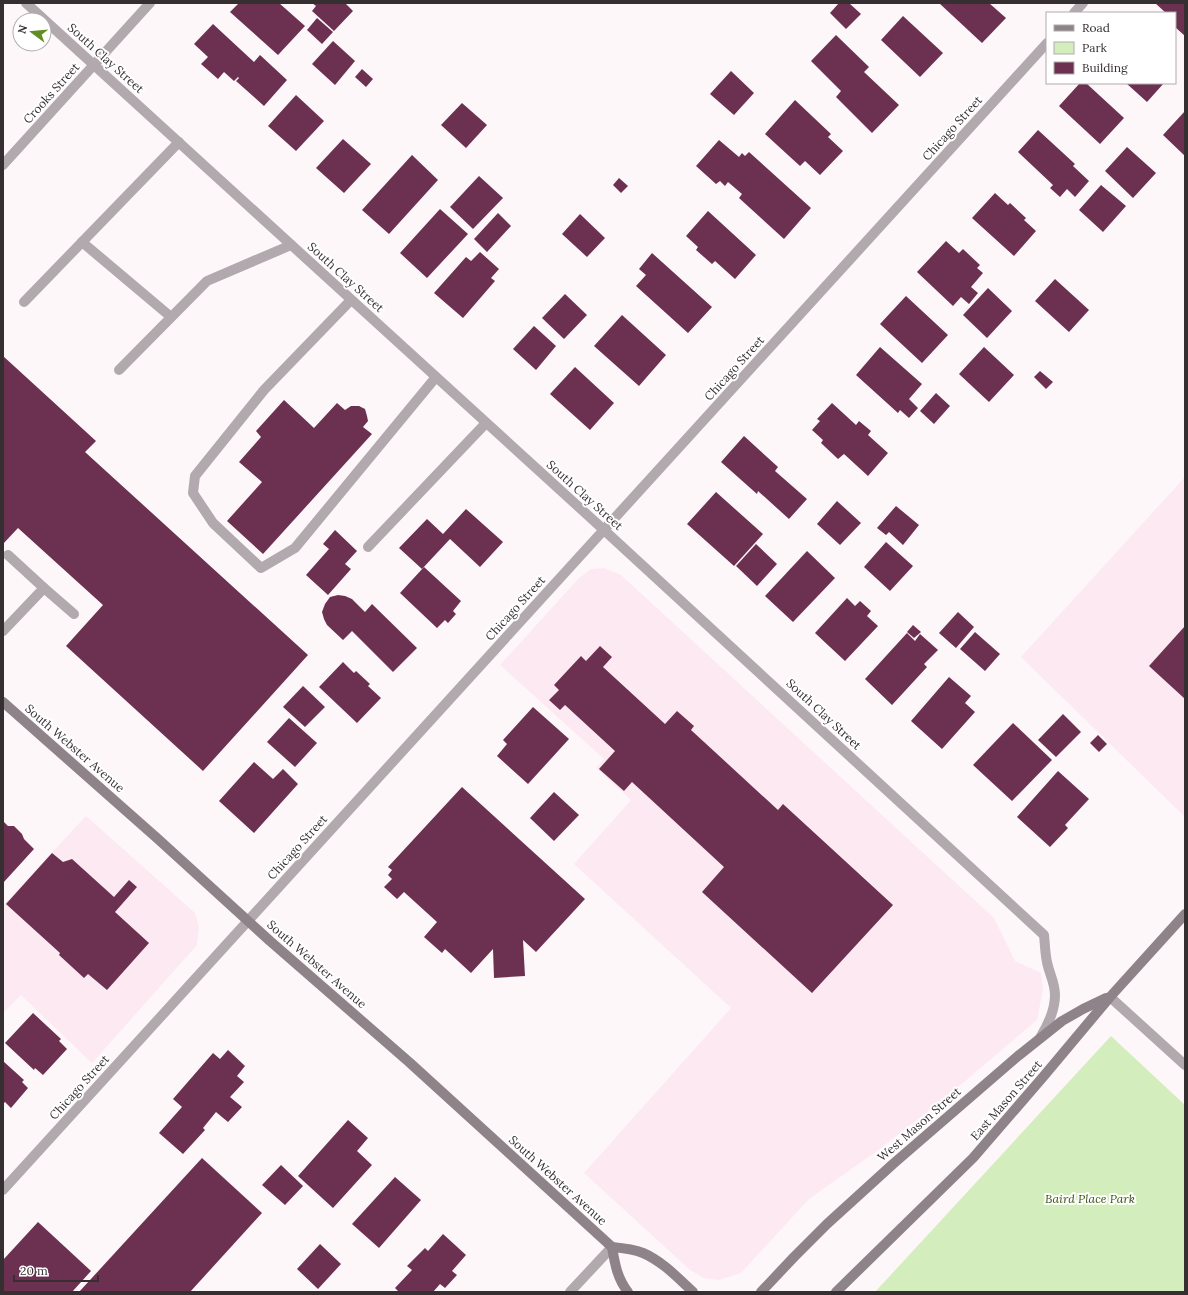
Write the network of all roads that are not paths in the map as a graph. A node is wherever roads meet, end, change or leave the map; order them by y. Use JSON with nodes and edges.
{"nodes":[{"id":1,"x":26,"y":3,"type":"edge"},
{"id":2,"x":150,"y":3,"type":"edge"},
{"id":3,"x":1083,"y":3,"type":"edge"},
{"id":4,"x":1075,"y":12,"type":"edge"},
{"id":5,"x":1046,"y":44,"type":"edge"},
{"id":6,"x":94,"y":65,"type":"junction"},
{"id":7,"x":179,"y":142,"type":"junction"},
{"id":8,"x":3,"y":164,"type":"edge"},
{"id":9,"x":82,"y":242,"type":"junction"},
{"id":10,"x":291,"y":245,"type":"junction"},
{"id":11,"x":352,"y":300,"type":"junction"},
{"id":12,"x":24,"y":302,"type":"dead end"},
{"id":13,"x":171,"y":317,"type":"junction"},
{"id":14,"x":119,"y":370,"type":"dead end"},
{"id":15,"x":436,"y":377,"type":"junction"},
{"id":16,"x":486,"y":423,"type":"junction"},
{"id":17,"x":604,"y":530,"type":"junction"},
{"id":18,"x":368,"y":547,"type":"dead end"},
{"id":19,"x":8,"y":555,"type":"dead end"},
{"id":20,"x":44,"y":588,"type":"junction"},
{"id":21,"x":74,"y":614,"type":"dead end"},
{"id":22,"x":3,"y":631,"type":"edge"},
{"id":23,"x":3,"y":702,"type":"edge"},
{"id":24,"x":1185,"y":914,"type":"edge"},
{"id":25,"x":248,"y":921,"type":"junction"},
{"id":26,"x":1110,"y":997,"type":"junction"},
{"id":27,"x":1040,"y":1038,"type":"junction"},
{"id":28,"x":1185,"y":1065,"type":"edge"},
{"id":29,"x":3,"y":1190,"type":"edge"},
{"id":30,"x":612,"y":1247,"type":"junction"},
{"id":31,"x":570,"y":1292,"type":"edge"},
{"id":32,"x":628,"y":1292,"type":"edge"},
{"id":33,"x":693,"y":1292,"type":"edge"},
{"id":34,"x":761,"y":1292,"type":"edge"},
{"id":35,"x":836,"y":1292,"type":"edge"}],
"edges":[{"from":1,"to":6,"type":"street","name":"South Clay Street"},
{"from":2,"to":6,"type":"street","name":"Crooks Street"},
{"from":3,"to":4,"type":"street"},
{"from":5,"to":17,"type":"street","name":"Chicago Street"},
{"from":6,"to":7,"type":"street","name":"South Clay Street"},
{"from":6,"to":8,"type":"street","name":"Crooks Street"},
{"from":7,"to":9,"type":"street"},
{"from":7,"to":10,"type":"street","name":"South Clay Street"},
{"from":9,"to":12,"type":"street"},
{"from":9,"to":13,"type":"street"},
{"from":10,"to":11,"type":"street","name":"South Clay Street"},
{"from":10,"to":13,"type":"street"},
{"from":11,"to":15,"type":"street","name":"South Clay Street"},
{"from":11,"to":15,"type":"street"},
{"from":13,"to":14,"type":"street"},
{"from":15,"to":16,"type":"street","name":"South Clay Street"},
{"from":16,"to":17,"type":"street","name":"South Clay Street"},
{"from":16,"to":18,"type":"street"},
{"from":17,"to":25,"type":"street","name":"Chicago Street"},
{"from":17,"to":27,"type":"street","name":"South Clay Street"},
{"from":19,"to":20,"type":"street"},
{"from":20,"to":21,"type":"street"},
{"from":20,"to":22,"type":"street"},
{"from":23,"to":25,"type":"main road","name":"South Webster Avenue"},
{"from":24,"to":26,"type":"main road","name":"East Mason Street"},
{"from":25,"to":29,"type":"street","name":"Chicago Street"},
{"from":25,"to":30,"type":"main road","name":"South Webster Avenue"},
{"from":26,"to":27,"type":"main road","name":"West Mason Street"},
{"from":26,"to":28,"type":"street"},
{"from":26,"to":35,"type":"main road","name":"East Mason Street"},
{"from":27,"to":34,"type":"main road","name":"West Mason Street"},
{"from":30,"to":31,"type":"street"},
{"from":30,"to":32,"type":"main road"},
{"from":30,"to":33,"type":"main road"}]}
